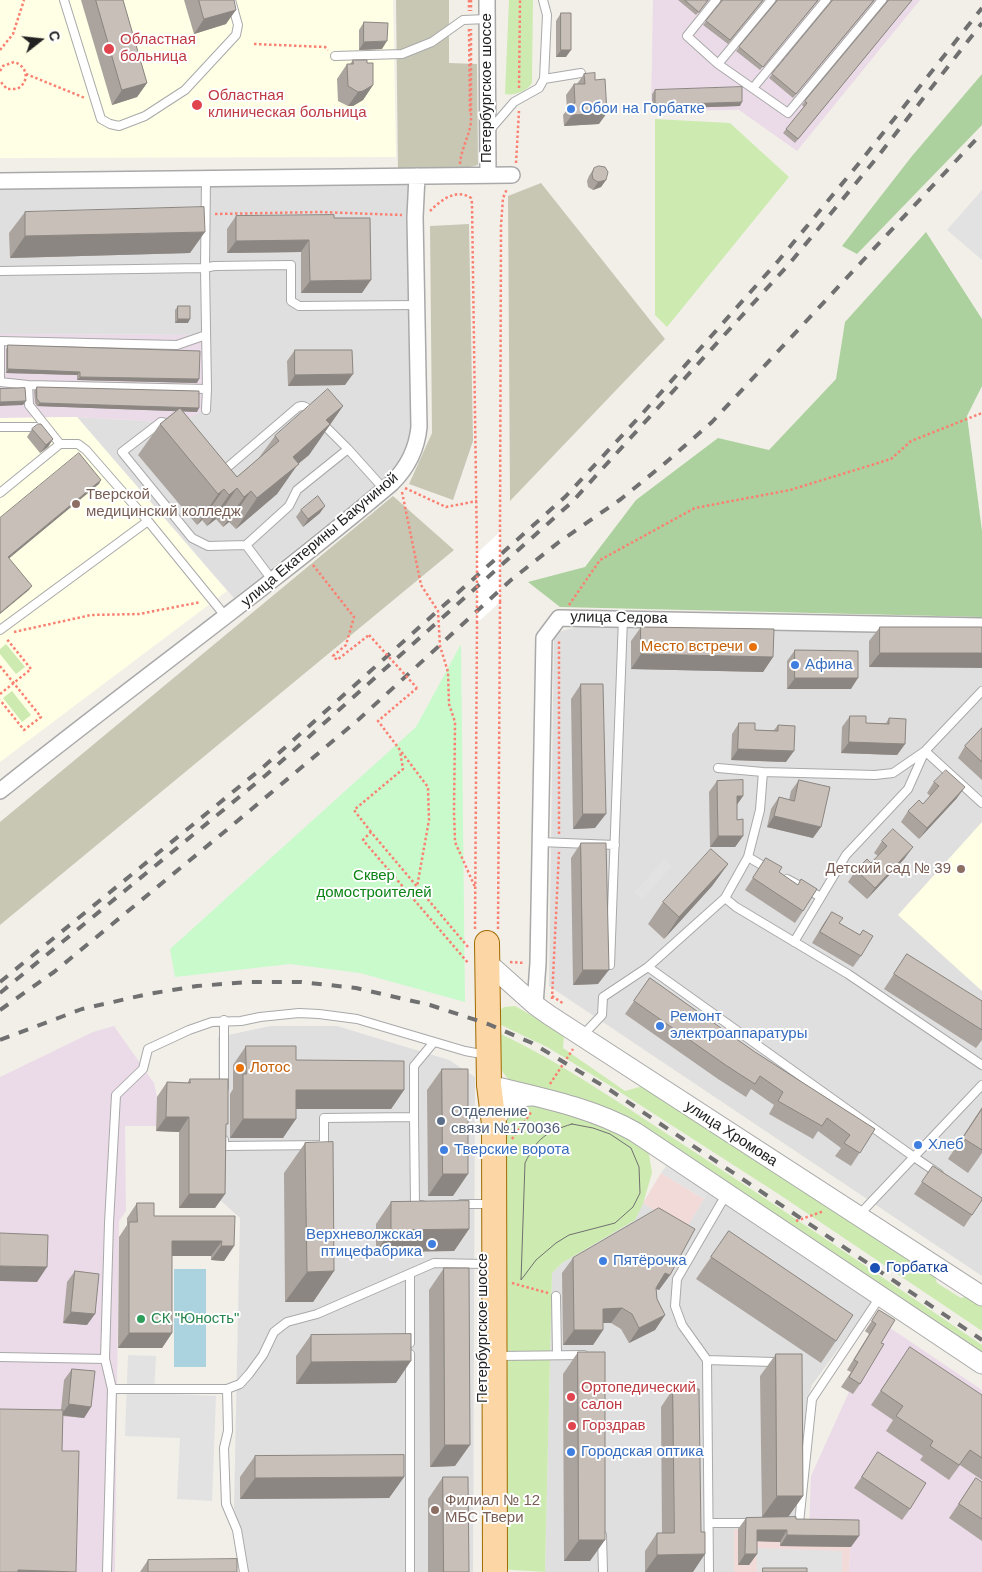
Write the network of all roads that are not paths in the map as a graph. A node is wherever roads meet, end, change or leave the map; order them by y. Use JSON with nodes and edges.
{"nodes":[{"id":1,"x":64,"y":0,"type":"edge"},
{"id":2,"x":231,"y":0,"type":"edge"},
{"id":3,"x":487,"y":0,"type":"edge"},
{"id":4,"x":543,"y":0,"type":"edge"},
{"id":5,"x":716,"y":0,"type":"edge"},
{"id":6,"x":771,"y":0,"type":"edge"},
{"id":7,"x":826,"y":0,"type":"edge"},
{"id":8,"x":882,"y":0,"type":"edge"},
{"id":9,"x":487,"y":19,"type":"junction"},
{"id":10,"x":335,"y":56,"type":"road end"},
{"id":11,"x":718,"y":64,"type":"junction"},
{"id":12,"x":581,"y":73,"type":"dead end"},
{"id":13,"x":544,"y":79,"type":"junction"},
{"id":14,"x":753,"y":88,"type":"junction"},
{"id":15,"x":488,"y":133,"type":"junction"},
{"id":16,"x":512,"y":175,"type":"road end"},
{"id":17,"x":417,"y":176,"type":"junction"},
{"id":18,"x":488,"y":176,"type":"junction"},
{"id":19,"x":206,"y":178,"type":"junction"},
{"id":20,"x":0,"y":181,"type":"edge"},
{"id":21,"x":205,"y":268,"type":"junction"},
{"id":22,"x":0,"y":271,"type":"edge"},
{"id":23,"x":417,"y":305,"type":"junction"},
{"id":24,"x":206,"y":335,"type":"junction"},
{"id":25,"x":0,"y":341,"type":"edge"},
{"id":26,"x":0,"y":382,"type":"edge"},
{"id":27,"x":28,"y":385,"type":"junction"},
{"id":28,"x":207,"y":389,"type":"junction"},
{"id":29,"x":206,"y":410,"type":"dead end"},
{"id":30,"x":47,"y":426,"type":"junction"},
{"id":31,"x":0,"y":427,"type":"edge"},
{"id":32,"x":180,"y":432,"type":"edge"},
{"id":33,"x":60,"y":444,"type":"junction"},
{"id":34,"x":348,"y":449,"type":"junction"},
{"id":35,"x":211,"y":468,"type":"edge"},
{"id":36,"x":384,"y":489,"type":"junction"},
{"id":37,"x":0,"y":494,"type":"edge"},
{"id":38,"x":148,"y":521,"type":"junction"},
{"id":39,"x":246,"y":545,"type":"junction"},
{"id":40,"x":273,"y":581,"type":"junction"},
{"id":41,"x":226,"y":617,"type":"junction"},
{"id":42,"x":623,"y":618,"type":"junction"},
{"id":43,"x":982,"y":626,"type":"edge"},
{"id":44,"x":0,"y":630,"type":"edge"},
{"id":45,"x":982,"y":691,"type":"edge"},
{"id":46,"x":925,"y":752,"type":"junction"},
{"id":47,"x":718,"y":768,"type":"dead end"},
{"id":48,"x":763,"y":772,"type":"junction"},
{"id":49,"x":0,"y":790,"type":"edge"},
{"id":50,"x":982,"y":803,"type":"edge"},
{"id":51,"x":540,"y":842,"type":"junction"},
{"id":52,"x":615,"y":845,"type":"junction"},
{"id":53,"x":748,"y":857,"type":"junction"},
{"id":54,"x":821,"y":897,"type":"junction"},
{"id":55,"x":725,"y":898,"type":"junction"},
{"id":56,"x":794,"y":942,"type":"junction"},
{"id":57,"x":485,"y":951,"type":"joint"},
{"id":58,"x":610,"y":965,"type":"edge"},
{"id":59,"x":648,"y":967,"type":"junction"},
{"id":60,"x":542,"y":1010,"type":"junction"},
{"id":61,"x":224,"y":1020,"type":"junction"},
{"id":62,"x":582,"y":1036,"type":"junction"},
{"id":63,"x":434,"y":1042,"type":"junction"},
{"id":64,"x":489,"y":1056,"type":"junction"},
{"id":65,"x":982,"y":1065,"type":"edge"},
{"id":66,"x":489,"y":1085,"type":"junction"},
{"id":67,"x":982,"y":1085,"type":"edge"},
{"id":68,"x":536,"y":1097,"type":"junction"},
{"id":69,"x":224,"y":1098,"type":"edge"},
{"id":70,"x":414,"y":1117,"type":"junction"},
{"id":71,"x":494,"y":1124,"type":"junction"},
{"id":72,"x":224,"y":1136,"type":"edge"},
{"id":73,"x":914,"y":1158,"type":"junction"},
{"id":74,"x":944,"y":1177,"type":"edge"},
{"id":75,"x":727,"y":1193,"type":"junction"},
{"id":76,"x":448,"y":1204,"type":"edge"},
{"id":77,"x":483,"y":1204,"type":"junction"},
{"id":78,"x":432,"y":1205,"type":"edge"},
{"id":79,"x":858,"y":1217,"type":"junction"},
{"id":80,"x":690,"y":1240,"type":"edge"},
{"id":81,"x":697,"y":1244,"type":"junction"},
{"id":82,"x":488,"y":1264,"type":"junction"},
{"id":83,"x":410,"y":1275,"type":"junction"},
{"id":84,"x":556,"y":1296,"type":"dead end"},
{"id":85,"x":982,"y":1296,"type":"edge"},
{"id":86,"x":880,"y":1297,"type":"junction"},
{"id":87,"x":557,"y":1355,"type":"junction"},
{"id":88,"x":592,"y":1355,"type":"edge"},
{"id":89,"x":494,"y":1356,"type":"junction"},
{"id":90,"x":0,"y":1357,"type":"edge"},
{"id":91,"x":105,"y":1359,"type":"junction"},
{"id":92,"x":707,"y":1360,"type":"junction"},
{"id":93,"x":773,"y":1362,"type":"dead end"},
{"id":94,"x":982,"y":1364,"type":"edge"},
{"id":95,"x":112,"y":1389,"type":"junction"},
{"id":96,"x":227,"y":1389,"type":"junction"},
{"id":97,"x":400,"y":1457,"type":"edge"},
{"id":98,"x":410,"y":1457,"type":"junction"},
{"id":99,"x":602,"y":1523,"type":"edge"},
{"id":100,"x":709,"y":1523,"type":"junction"},
{"id":101,"x":759,"y":1523,"type":"edge"},
{"id":102,"x":789,"y":1523,"type":"edge"},
{"id":103,"x":107,"y":1572,"type":"edge"},
{"id":104,"x":244,"y":1572,"type":"edge"},
{"id":105,"x":410,"y":1572,"type":"edge"},
{"id":106,"x":484,"y":1572,"type":"edge"},
{"id":107,"x":495,"y":1572,"type":"edge"},
{"id":108,"x":603,"y":1572,"type":"edge"},
{"id":109,"x":709,"y":1572,"type":"edge"}],
"edges":[{"from":1,"to":2,"type":"lane"},
{"from":3,"to":9,"type":"street","name":"Петербургское шоссе"},
{"from":4,"to":13,"type":"lane"},
{"from":5,"to":11,"type":"lane"},
{"from":6,"to":11,"type":"lane"},
{"from":7,"to":14,"type":"lane"},
{"from":8,"to":14,"type":"lane"},
{"from":9,"to":10,"type":"lane"},
{"from":9,"to":15,"type":"street","name":"Петербургское шоссе"},
{"from":11,"to":14,"type":"lane"},
{"from":12,"to":13,"type":"lane"},
{"from":13,"to":15,"type":"lane"},
{"from":15,"to":18,"type":"street","name":"Петербургское шоссе"},
{"from":16,"to":18,"type":"street"},
{"from":17,"to":18,"type":"street"},
{"from":17,"to":19,"type":"street"},
{"from":17,"to":23,"type":"street","name":"улица Екатерины Бакуниной"},
{"from":19,"to":20,"type":"street"},
{"from":19,"to":21,"type":"lane"},
{"from":21,"to":22,"type":"lane"},
{"from":21,"to":23,"type":"lane"},
{"from":21,"to":24,"type":"lane"},
{"from":23,"to":36,"type":"street","name":"улица Екатерины Бакуниной"},
{"from":24,"to":25,"type":"lane"},
{"from":24,"to":28,"type":"lane"},
{"from":25,"to":26,"type":"lane"},
{"from":26,"to":27,"type":"lane"},
{"from":27,"to":28,"type":"lane"},
{"from":27,"to":30,"type":"lane"},
{"from":28,"to":29,"type":"lane"},
{"from":30,"to":31,"type":"lane"},
{"from":30,"to":33,"type":"lane"},
{"from":32,"to":39,"type":"lane"},
{"from":33,"to":37,"type":"lane"},
{"from":33,"to":38,"type":"lane"},
{"from":34,"to":35,"type":"lane"},
{"from":34,"to":36,"type":"lane"},
{"from":34,"to":39,"type":"lane"},
{"from":36,"to":40,"type":"street","name":"улица Екатерины Бакуниной"},
{"from":38,"to":41,"type":"lane"},
{"from":38,"to":44,"type":"lane"},
{"from":39,"to":40,"type":"lane"},
{"from":40,"to":41,"type":"street","name":"улица Екатерины Бакуниной"},
{"from":41,"to":49,"type":"street","name":"улица Екатерины Бакуниной"},
{"from":42,"to":43,"type":"street","name":"улица Седова"},
{"from":42,"to":51,"type":"street","name":"улица Седова"},
{"from":42,"to":52,"type":"lane"},
{"from":45,"to":46,"type":"lane"},
{"from":46,"to":48,"type":"lane"},
{"from":46,"to":50,"type":"lane"},
{"from":46,"to":54,"type":"lane"},
{"from":47,"to":48,"type":"lane"},
{"from":48,"to":53,"type":"lane"},
{"from":51,"to":52,"type":"lane"},
{"from":51,"to":60,"type":"street","name":"улица Седова"},
{"from":52,"to":58,"type":"lane"},
{"from":53,"to":54,"type":"lane"},
{"from":53,"to":55,"type":"lane"},
{"from":54,"to":56,"type":"lane"},
{"from":55,"to":56,"type":"lane"},
{"from":55,"to":59,"type":"lane"},
{"from":56,"to":65,"type":"lane"},
{"from":57,"to":60,"type":"street","name":"улица Хромова"},
{"from":57,"to":64,"type":"main road","name":"Петербургское шоссе"},
{"from":59,"to":62,"type":"lane"},
{"from":59,"to":73,"type":"lane"},
{"from":60,"to":62,"type":"street","name":"улица Хромова"},
{"from":61,"to":63,"type":"lane"},
{"from":61,"to":69,"type":"lane"},
{"from":61,"to":91,"type":"lane"},
{"from":62,"to":79,"type":"street","name":"улица Хромова"},
{"from":63,"to":64,"type":"lane"},
{"from":63,"to":70,"type":"lane"},
{"from":64,"to":66,"type":"main road","name":"Петербургское шоссе"},
{"from":66,"to":68,"type":"street"},
{"from":66,"to":71,"type":"main road","name":"Петербургское шоссе"},
{"from":66,"to":77,"type":"main road","name":"Петербургское шоссе"},
{"from":67,"to":73,"type":"lane"},
{"from":68,"to":71,"type":"street"},
{"from":68,"to":75,"type":"street"},
{"from":70,"to":72,"type":"lane"},
{"from":70,"to":78,"type":"lane"},
{"from":71,"to":82,"type":"main road","name":"Петербургское шоссе"},
{"from":73,"to":74,"type":"lane"},
{"from":73,"to":79,"type":"lane"},
{"from":75,"to":81,"type":"lane"},
{"from":75,"to":86,"type":"street"},
{"from":76,"to":77,"type":"lane"},
{"from":77,"to":82,"type":"main road","name":"Петербургское шоссе"},
{"from":79,"to":85,"type":"street","name":"улица Хромова"},
{"from":80,"to":81,"type":"lane"},
{"from":81,"to":92,"type":"lane"},
{"from":82,"to":83,"type":"lane"},
{"from":82,"to":89,"type":"main road","name":"Петербургское шоссе"},
{"from":82,"to":106,"type":"main road","name":"Петербургское шоссе"},
{"from":83,"to":96,"type":"lane"},
{"from":83,"to":98,"type":"lane"},
{"from":84,"to":87,"type":"lane"},
{"from":86,"to":94,"type":"street"},
{"from":86,"to":102,"type":"lane"},
{"from":87,"to":88,"type":"lane"},
{"from":87,"to":89,"type":"lane"},
{"from":89,"to":107,"type":"main road","name":"Петербургское шоссе"},
{"from":90,"to":91,"type":"lane"},
{"from":91,"to":95,"type":"lane"},
{"from":92,"to":93,"type":"lane"},
{"from":92,"to":100,"type":"lane"},
{"from":95,"to":96,"type":"lane"},
{"from":95,"to":103,"type":"lane"},
{"from":96,"to":104,"type":"lane"},
{"from":97,"to":98,"type":"lane"},
{"from":98,"to":105,"type":"lane"},
{"from":99,"to":108,"type":"lane"},
{"from":100,"to":101,"type":"lane"},
{"from":100,"to":109,"type":"lane"}]}
